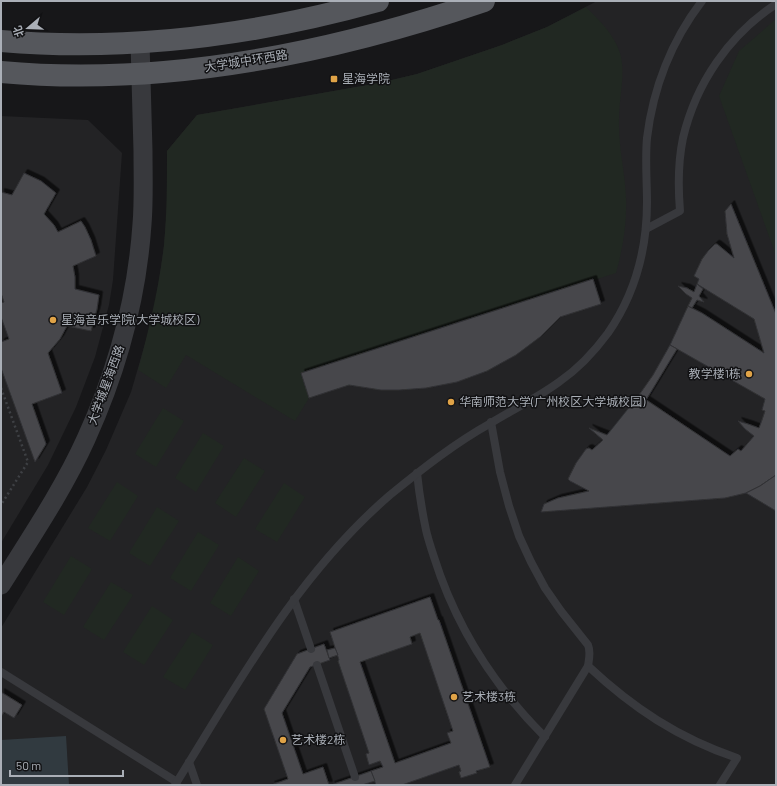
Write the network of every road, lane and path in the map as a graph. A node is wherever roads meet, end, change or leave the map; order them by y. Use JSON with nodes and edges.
{"nodes":[{"id":1,"x":378,"y":1,"type":"edge"},
{"id":2,"x":484,"y":1,"type":"edge"},
{"id":3,"x":702,"y":1,"type":"edge"},
{"id":4,"x":776,"y":4,"type":"edge"},
{"id":5,"x":246,"y":31,"type":"junction"},
{"id":6,"x":1,"y":41,"type":"edge"},
{"id":7,"x":140,"y":42,"type":"junction"},
{"id":8,"x":253,"y":61,"type":"junction"},
{"id":9,"x":1,"y":72,"type":"edge"},
{"id":10,"x":141,"y":74,"type":"junction"},
{"id":11,"x":646,"y":229,"type":"junction"},
{"id":12,"x":1,"y":388,"type":"edge"},
{"id":13,"x":491,"y":422,"type":"junction"},
{"id":14,"x":417,"y":473,"type":"junction"},
{"id":15,"x":1,"y":505,"type":"edge"},
{"id":16,"x":1,"y":585,"type":"edge"},
{"id":17,"x":294,"y":599,"type":"junction"},
{"id":18,"x":311,"y":649,"type":"dead end"},
{"id":19,"x":317,"y":665,"type":"dead end"},
{"id":20,"x":588,"y":666,"type":"junction"},
{"id":21,"x":1,"y":672,"type":"edge"},
{"id":22,"x":545,"y":737,"type":"junction"},
{"id":23,"x":189,"y":762,"type":"junction"},
{"id":24,"x":355,"y":777,"type":"dead end"},
{"id":25,"x":176,"y":783,"type":"edge"},
{"id":26,"x":197,"y":785,"type":"edge"},
{"id":27,"x":515,"y":785,"type":"edge"},
{"id":28,"x":720,"y":785,"type":"edge"}],
"edges":[{"from":1,"to":5,"type":"main road"},
{"from":2,"to":8,"type":"main road","name":"大学城中环西路"},
{"from":3,"to":11,"type":"lane"},
{"from":4,"to":11,"type":"lane"},
{"from":5,"to":7,"type":"main road"},
{"from":5,"to":8,"type":"main road"},
{"from":6,"to":7,"type":"main road"},
{"from":7,"to":10,"type":"street","name":"大学城星海西路"},
{"from":8,"to":10,"type":"main road","name":"大学城中环西路"},
{"from":9,"to":10,"type":"main road","name":"大学城中环西路"},
{"from":10,"to":16,"type":"street","name":"大学城星海西路"},
{"from":11,"to":13,"type":"lane"},
{"from":12,"to":15,"type":"path"},
{"from":13,"to":14,"type":"lane"},
{"from":13,"to":20,"type":"lane"},
{"from":14,"to":17,"type":"lane"},
{"from":14,"to":22,"type":"lane"},
{"from":17,"to":18,"type":"lane"},
{"from":17,"to":23,"type":"lane"},
{"from":19,"to":24,"type":"lane"},
{"from":20,"to":22,"type":"lane"},
{"from":20,"to":28,"type":"lane"},
{"from":21,"to":25,"type":"lane"},
{"from":22,"to":27,"type":"lane"},
{"from":23,"to":25,"type":"lane"},
{"from":23,"to":26,"type":"lane"}]}
